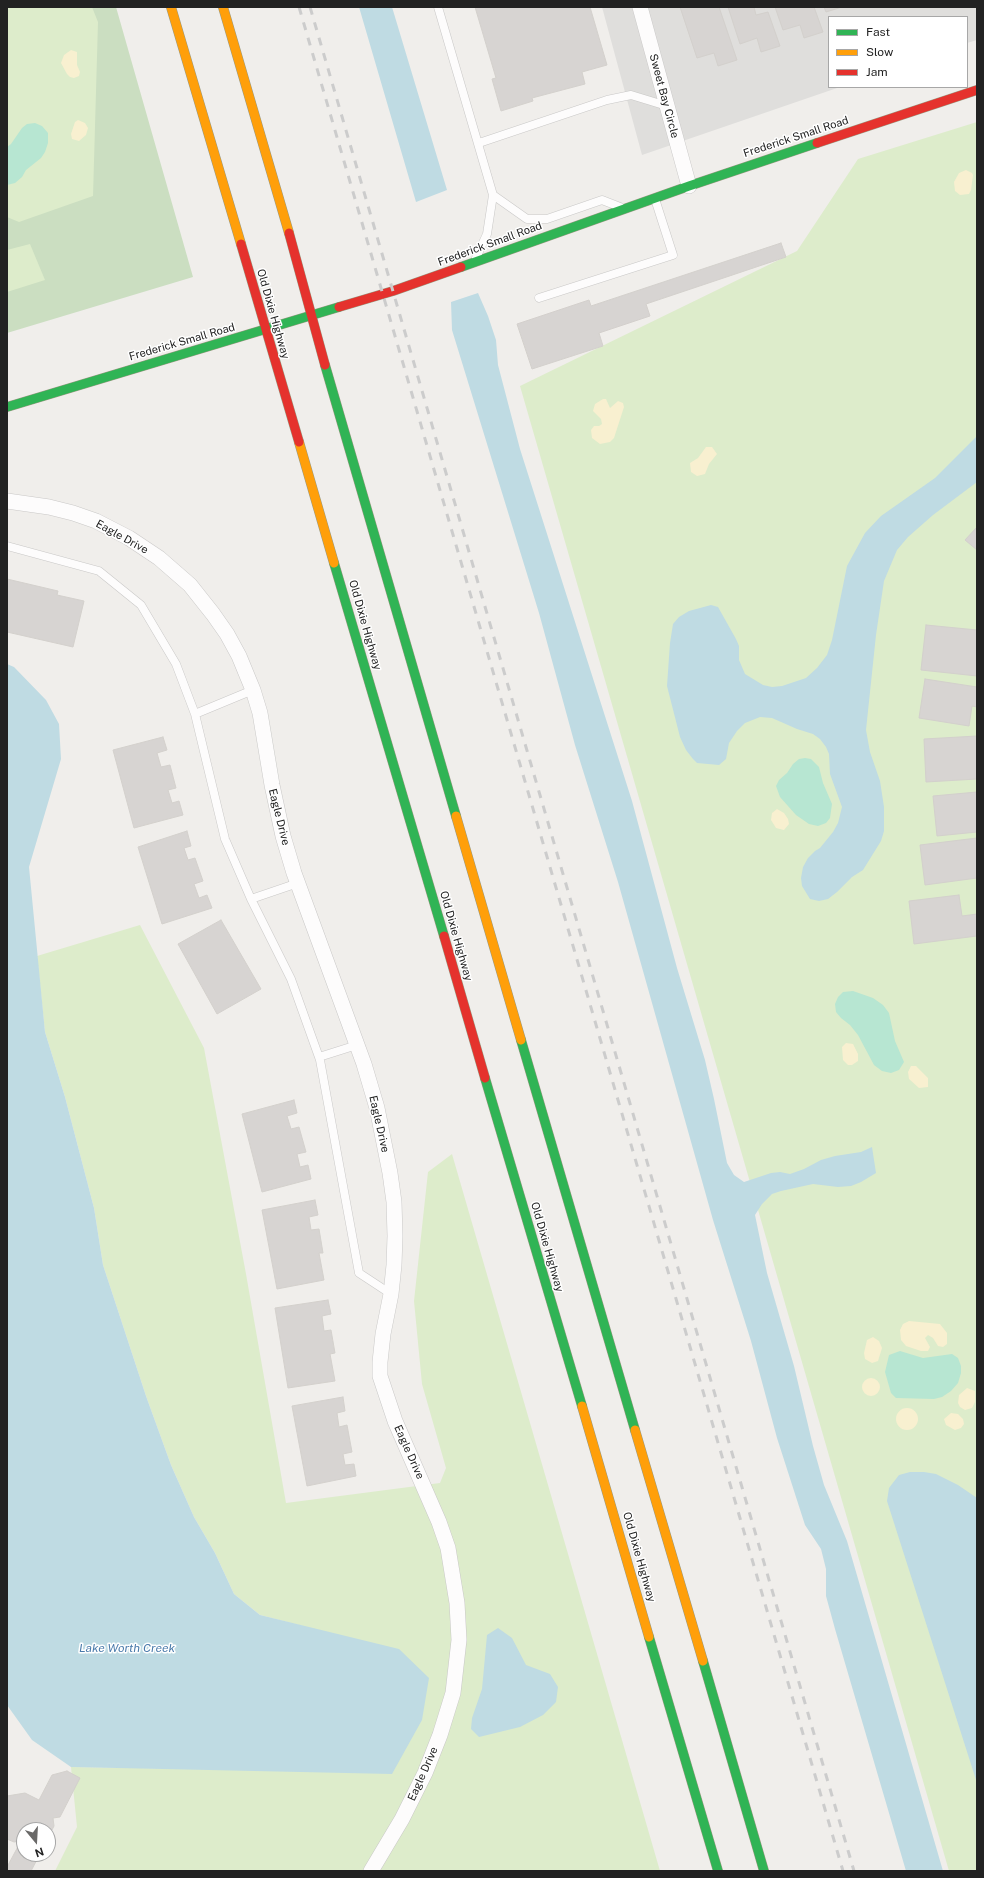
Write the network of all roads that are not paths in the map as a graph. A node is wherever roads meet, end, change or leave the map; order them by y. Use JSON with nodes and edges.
{"nodes":[{"id":1,"x":171,"y":7,"type":"edge"},
{"id":2,"x":223,"y":7,"type":"edge"},
{"id":3,"x":438,"y":7,"type":"edge"},
{"id":4,"x":640,"y":7,"type":"edge"},
{"id":5,"x":977,"y":90,"type":"edge"},
{"id":6,"x":667,"y":106,"type":"junction"},
{"id":7,"x":479,"y":143,"type":"junction"},
{"id":8,"x":689,"y":186,"type":"junction"},
{"id":9,"x":493,"y":195,"type":"junction"},
{"id":10,"x":654,"y":198,"type":"junction"},
{"id":11,"x":625,"y":209,"type":"junction"},
{"id":12,"x":474,"y":263,"type":"junction"},
{"id":13,"x":539,"y":298,"type":"dead end"},
{"id":14,"x":312,"y":315,"type":"junction"},
{"id":15,"x":266,"y":330,"type":"junction"},
{"id":16,"x":7,"y":407,"type":"edge"},
{"id":17,"x":7,"y":501,"type":"edge"},
{"id":18,"x":7,"y":546,"type":"edge"},
{"id":19,"x":253,"y":690,"type":"junction"},
{"id":20,"x":195,"y":714,"type":"junction"},
{"id":21,"x":298,"y":883,"type":"junction"},
{"id":22,"x":250,"y":899,"type":"junction"},
{"id":23,"x":357,"y":1045,"type":"junction"},
{"id":24,"x":319,"y":1057,"type":"junction"},
{"id":25,"x":391,"y":1294,"type":"junction"},
{"id":26,"x":371,"y":1871,"type":"edge"},
{"id":27,"x":718,"y":1871,"type":"edge"},
{"id":28,"x":764,"y":1871,"type":"edge"}],
"edges":[{"from":1,"to":15,"type":"main road","name":"Old Dixie Highway"},
{"from":2,"to":14,"type":"main road"},
{"from":3,"to":7,"type":"lane"},
{"from":4,"to":6,"type":"street","name":"Sweet Bay Circle"},
{"from":5,"to":8,"type":"main road","name":"Frederick Small Road"},
{"from":6,"to":7,"type":"lane"},
{"from":6,"to":8,"type":"street","name":"Sweet Bay Circle"},
{"from":7,"to":9,"type":"lane"},
{"from":8,"to":10,"type":"main road","name":"Frederick Small Road"},
{"from":9,"to":11,"type":"lane"},
{"from":9,"to":12,"type":"lane"},
{"from":10,"to":11,"type":"main road","name":"Frederick Small Road"},
{"from":10,"to":13,"type":"lane"},
{"from":11,"to":12,"type":"main road","name":"Frederick Small Road"},
{"from":12,"to":14,"type":"main road","name":"Frederick Small Road"},
{"from":14,"to":15,"type":"main road","name":"Frederick Small Road"},
{"from":14,"to":28,"type":"main road"},
{"from":15,"to":16,"type":"main road","name":"Frederick Small Road"},
{"from":15,"to":27,"type":"main road","name":"Old Dixie Highway"},
{"from":17,"to":19,"type":"street","name":"Eagle Drive"},
{"from":18,"to":20,"type":"lane"},
{"from":19,"to":20,"type":"lane"},
{"from":19,"to":21,"type":"street","name":"Eagle Drive"},
{"from":20,"to":22,"type":"lane"},
{"from":21,"to":22,"type":"lane"},
{"from":21,"to":23,"type":"street","name":"Eagle Drive"},
{"from":22,"to":24,"type":"lane"},
{"from":23,"to":24,"type":"lane"},
{"from":23,"to":25,"type":"street","name":"Eagle Drive"},
{"from":24,"to":25,"type":"lane"},
{"from":25,"to":26,"type":"street","name":"Eagle Drive"}]}
